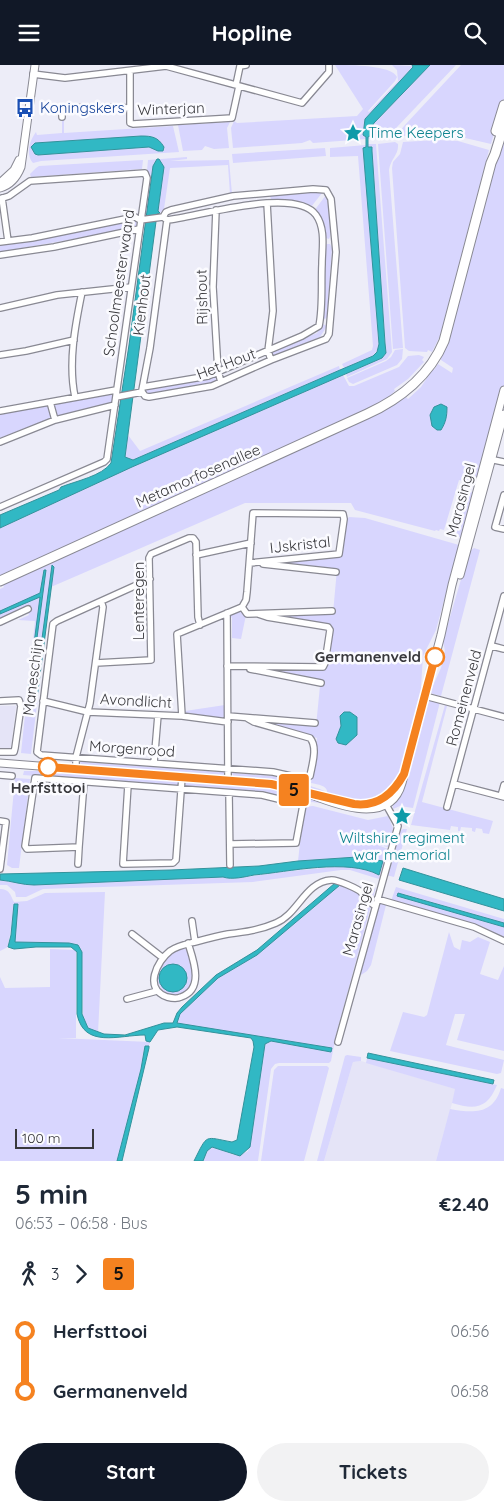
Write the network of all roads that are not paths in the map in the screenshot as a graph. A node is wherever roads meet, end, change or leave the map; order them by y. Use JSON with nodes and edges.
{"nodes":[{"id":1,"x":35,"y":65,"type":"edge"},
{"id":2,"x":246,"y":65,"type":"edge"},
{"id":3,"x":329,"y":65,"type":"edge"},
{"id":4,"x":130,"y":71,"type":"junction"},
{"id":5,"x":34,"y":74,"type":"junction"},
{"id":6,"x":237,"y":86,"type":"junction"},
{"id":7,"x":504,"y":105,"type":"edge"},
{"id":8,"x":130,"y":108,"type":"junction"},
{"id":9,"x":62,"y":117,"type":"dead end"},
{"id":10,"x":504,"y":125,"type":"edge"},
{"id":11,"x":21,"y":158,"type":"junction"},
{"id":12,"x":490,"y":163,"type":"junction"},
{"id":13,"x":0,"y":183,"type":"edge"},
{"id":14,"x":0,"y":188,"type":"edge"},
{"id":15,"x":1,"y":199,"type":"edge"},
{"id":16,"x":267,"y":203,"type":"junction"},
{"id":17,"x":216,"y":210,"type":"junction"},
{"id":18,"x":163,"y":218,"type":"junction"},
{"id":19,"x":142,"y":220,"type":"junction"},
{"id":20,"x":139,"y":229,"type":"junction"},
{"id":21,"x":52,"y":234,"type":"junction"},
{"id":22,"x":8,"y":241,"type":"junction"},
{"id":23,"x":322,"y":241,"type":"junction"},
{"id":24,"x":335,"y":241,"type":"junction"},
{"id":25,"x":0,"y":242,"type":"edge"},
{"id":26,"x":54,"y":247,"type":"junction"},
{"id":27,"x":0,"y":255,"type":"edge"},
{"id":28,"x":131,"y":287,"type":"junction"},
{"id":29,"x":82,"y":292,"type":"junction"},
{"id":30,"x":0,"y":308,"type":"edge"},
{"id":31,"x":320,"y":321,"type":"junction"},
{"id":32,"x":331,"y":322,"type":"junction"},
{"id":33,"x":74,"y":340,"type":"junction"},
{"id":34,"x":268,"y":351,"type":"junction"},
{"id":35,"x":0,"y":355,"type":"edge"},
{"id":36,"x":271,"y":360,"type":"junction"},
{"id":37,"x":218,"y":371,"type":"junction"},
{"id":38,"x":221,"y":382,"type":"junction"},
{"id":39,"x":116,"y":390,"type":"junction"},
{"id":40,"x":143,"y":390,"type":"junction"},
{"id":41,"x":504,"y":390,"type":"edge"},
{"id":42,"x":75,"y":397,"type":"junction"},
{"id":43,"x":118,"y":397,"type":"junction"},
{"id":44,"x":50,"y":402,"type":"junction"},
{"id":45,"x":115,"y":405,"type":"junction"},
{"id":46,"x":0,"y":411,"type":"edge"},
{"id":47,"x":504,"y":414,"type":"edge"},
{"id":48,"x":55,"y":420,"type":"junction"},
{"id":49,"x":0,"y":442,"type":"edge"},
{"id":50,"x":489,"y":459,"type":"junction"},
{"id":51,"x":504,"y":462,"type":"edge"},
{"id":52,"x":504,"y":495,"type":"edge"},
{"id":53,"x":0,"y":507,"type":"edge"},
{"id":54,"x":504,"y":529,"type":"edge"},
{"id":55,"x":251,"y":543,"type":"junction"},
{"id":56,"x":196,"y":555,"type":"junction"},
{"id":57,"x":250,"y":563,"type":"junction"},
{"id":58,"x":336,"y":572,"type":"dead end"},
{"id":59,"x":150,"y":579,"type":"junction"},
{"id":60,"x":0,"y":581,"type":"edge"},
{"id":61,"x":504,"y":596,"type":"edge"},
{"id":62,"x":101,"y":601,"type":"junction"},
{"id":63,"x":242,"y":607,"type":"junction"},
{"id":64,"x":28,"y":609,"type":"dead end"},
{"id":65,"x":332,"y":611,"type":"dead end"},
{"id":66,"x":227,"y":613,"type":"junction"},
{"id":67,"x":258,"y":614,"type":"junction"},
{"id":68,"x":0,"y":622,"type":"edge"},
{"id":69,"x":200,"y":625,"type":"junction"},
{"id":70,"x":492,"y":646,"type":"junction"},
{"id":71,"x":504,"y":649,"type":"edge"},
{"id":72,"x":96,"y":663,"type":"junction"},
{"id":73,"x":227,"y":666,"type":"junction"},
{"id":74,"x":240,"y":666,"type":"junction"},
{"id":75,"x":321,"y":683,"type":"dead end"},
{"id":76,"x":425,"y":696,"type":"junction"},
{"id":77,"x":0,"y":701,"type":"edge"},
{"id":78,"x":43,"y":701,"type":"junction"},
{"id":79,"x":475,"y":709,"type":"junction"},
{"id":80,"x":88,"y":711,"type":"junction"},
{"id":81,"x":158,"y":715,"type":"junction"},
{"id":82,"x":182,"y":716,"type":"junction"},
{"id":83,"x":504,"y":717,"type":"edge"},
{"id":84,"x":247,"y":718,"type":"junction"},
{"id":85,"x":228,"y":719,"type":"junction"},
{"id":86,"x":315,"y":723,"type":"dead end"},
{"id":87,"x":37,"y":750,"type":"joint"},
{"id":88,"x":0,"y":752,"type":"edge"},
{"id":89,"x":76,"y":757,"type":"junction"},
{"id":90,"x":0,"y":763,"type":"edge"},
{"id":91,"x":154,"y":763,"type":"junction"},
{"id":92,"x":76,"y":769,"type":"junction"},
{"id":93,"x":229,"y":769,"type":"junction"},
{"id":94,"x":0,"y":775,"type":"edge"},
{"id":95,"x":12,"y":776,"type":"dead end"},
{"id":96,"x":182,"y":777,"type":"junction"},
{"id":97,"x":84,"y":781,"type":"junction"},
{"id":98,"x":228,"y":781,"type":"junction"},
{"id":99,"x":454,"y":784,"type":"junction"},
{"id":100,"x":128,"y":785,"type":"junction"},
{"id":101,"x":504,"y":785,"type":"edge"},
{"id":102,"x":181,"y":789,"type":"junction"},
{"id":103,"x":229,"y":793,"type":"junction"},
{"id":104,"x":502,"y":796,"type":"edge"},
{"id":105,"x":385,"y":802,"type":"junction"},
{"id":106,"x":447,"y":807,"type":"dead end"},
{"id":107,"x":3,"y":821,"type":"edge"},
{"id":108,"x":230,"y":844,"type":"junction"},
{"id":109,"x":79,"y":847,"type":"junction"},
{"id":110,"x":78,"y":864,"type":"dead end"},
{"id":111,"x":230,"y":865,"type":"dead end"},
{"id":112,"x":0,"y":869,"type":"edge"},
{"id":113,"x":377,"y":899,"type":"junction"},
{"id":114,"x":375,"y":906,"type":"junction"},
{"id":115,"x":192,"y":921,"type":"dead end"},
{"id":116,"x":132,"y":934,"type":"dead end"},
{"id":117,"x":195,"y":941,"type":"junction"},
{"id":118,"x":504,"y":941,"type":"edge"},
{"id":119,"x":188,"y":943,"type":"junction"},
{"id":120,"x":163,"y":958,"type":"junction"},
{"id":121,"x":157,"y":991,"type":"junction"},
{"id":122,"x":127,"y":999,"type":"dead end"},
{"id":123,"x":338,"y":1042,"type":"dead end"}],
"edges":[{"from":1,"to":5,"type":"street"},
{"from":2,"to":6,"type":"street"},
{"from":3,"to":6,"type":"street"},
{"from":4,"to":5,"type":"street"},
{"from":4,"to":6,"type":"street"},
{"from":4,"to":8,"type":"street","name":"Winterjan"},
{"from":5,"to":11,"type":"street"},
{"from":6,"to":8,"type":"street","name":"Winterjan"},
{"from":7,"to":12,"type":"main road","name":"Metamorfosenallee"},
{"from":8,"to":9,"type":"street"},
{"from":10,"to":12,"type":"main road","name":"Metamorfosenallee"},
{"from":11,"to":13,"type":"street"},
{"from":11,"to":14,"type":"street"},
{"from":12,"to":60,"type":"main road","name":"Metamorfosenallee"},
{"from":15,"to":19,"type":"street","name":"Schoolmeesterwaard"},
{"from":15,"to":22,"type":"street"},
{"from":16,"to":17,"type":"street","name":"Het Hout"},
{"from":16,"to":23,"type":"street","name":"Het Hout"},
{"from":16,"to":34,"type":"street"},
{"from":17,"to":18,"type":"street","name":"Het Hout"},
{"from":17,"to":37,"type":"street","name":"Rijshout"},
{"from":18,"to":19,"type":"street","name":"Het Hout"},
{"from":18,"to":24,"type":"street","name":"Het Hout"},
{"from":18,"to":40,"type":"street","name":"Kienhout"},
{"from":19,"to":20,"type":"street","name":"Schoolmeesterwaard"},
{"from":19,"to":21,"type":"street","name":"Het Hout"},
{"from":20,"to":26,"type":"street"},
{"from":20,"to":28,"type":"street","name":"Schoolmeesterwaard"},
{"from":21,"to":22,"type":"street","name":"Het Hout"},
{"from":21,"to":26,"type":"street"},
{"from":22,"to":25,"type":"street","name":"Het Hout"},
{"from":23,"to":24,"type":"street"},
{"from":23,"to":31,"type":"street","name":"Het Hout"},
{"from":24,"to":32,"type":"street","name":"Het Hout"},
{"from":26,"to":27,"type":"street"},
{"from":28,"to":29,"type":"street"},
{"from":28,"to":39,"type":"street","name":"Schoolmeesterwaard"},
{"from":29,"to":30,"type":"street"},
{"from":29,"to":33,"type":"street"},
{"from":31,"to":32,"type":"street"},
{"from":31,"to":34,"type":"street","name":"Het Hout"},
{"from":32,"to":36,"type":"street","name":"Het Hout"},
{"from":33,"to":35,"type":"street"},
{"from":33,"to":42,"type":"street"},
{"from":34,"to":36,"type":"street"},
{"from":34,"to":37,"type":"street","name":"Het Hout"},
{"from":36,"to":38,"type":"street","name":"Het Hout"},
{"from":37,"to":38,"type":"street","name":"Rijshout"},
{"from":37,"to":40,"type":"street","name":"Het Hout"},
{"from":38,"to":40,"type":"street","name":"Het Hout"},
{"from":39,"to":42,"type":"street"},
{"from":39,"to":43,"type":"street","name":"Schoolmeesterwaard"},
{"from":40,"to":43,"type":"street","name":"Het Hout"},
{"from":41,"to":50,"type":"street","name":"Marasingel"},
{"from":42,"to":44,"type":"street"},
{"from":43,"to":45,"type":"street","name":"Schoolmeesterwaard"},
{"from":44,"to":46,"type":"street"},
{"from":44,"to":48,"type":"street"},
{"from":45,"to":48,"type":"street"},
{"from":45,"to":53,"type":"street","name":"Schoolmeesterwaard"},
{"from":47,"to":50,"type":"street","name":"Marasingel"},
{"from":48,"to":49,"type":"street"},
{"from":50,"to":51,"type":"street"},
{"from":50,"to":76,"type":"street","name":"Marasingel"},
{"from":52,"to":54,"type":"street"},
{"from":55,"to":56,"type":"street"},
{"from":55,"to":57,"type":"street"},
{"from":55,"to":57,"type":"street","name":"IJskristal"},
{"from":56,"to":59,"type":"street","name":"Lenteregen"},
{"from":56,"to":69,"type":"street","name":"Lenteregen"},
{"from":57,"to":58,"type":"street","name":"IJskristal"},
{"from":57,"to":63,"type":"street"},
{"from":59,"to":62,"type":"street","name":"Maneschijn"},
{"from":59,"to":72,"type":"street","name":"Lenteregen"},
{"from":61,"to":70,"type":"street","name":"Romeinenveld"},
{"from":62,"to":72,"type":"street"},
{"from":62,"to":78,"type":"street","name":"Maneschijn"},
{"from":63,"to":66,"type":"street"},
{"from":63,"to":67,"type":"street"},
{"from":64,"to":68,"type":"street"},
{"from":65,"to":67,"type":"street"},
{"from":66,"to":69,"type":"street"},
{"from":66,"to":73,"type":"street"},
{"from":67,"to":74,"type":"street"},
{"from":69,"to":82,"type":"street"},
{"from":70,"to":71,"type":"street"},
{"from":70,"to":79,"type":"street","name":"Romeinenveld"},
{"from":72,"to":80,"type":"street"},
{"from":73,"to":74,"type":"street"},
{"from":73,"to":85,"type":"street"},
{"from":74,"to":75,"type":"street"},
{"from":76,"to":79,"type":"street"},
{"from":76,"to":105,"type":"street","name":"Marasingel"},
{"from":77,"to":88,"type":"street"},
{"from":78,"to":80,"type":"street","name":"Avondlicht"},
{"from":78,"to":87,"type":"street","name":"Maneschijn"},
{"from":79,"to":83,"type":"street"},
{"from":79,"to":99,"type":"street","name":"Romeinenveld"},
{"from":80,"to":81,"type":"street","name":"Avondlicht"},
{"from":80,"to":89,"type":"street"},
{"from":81,"to":82,"type":"street","name":"Avondlicht"},
{"from":81,"to":91,"type":"street"},
{"from":82,"to":85,"type":"street","name":"Avondlicht"},
{"from":84,"to":85,"type":"street","name":"Avondlicht"},
{"from":84,"to":86,"type":"street"},
{"from":84,"to":93,"type":"street","name":"Morgenrood"},
{"from":85,"to":93,"type":"street"},
{"from":87,"to":89,"type":"street","name":"Morgenrood"},
{"from":89,"to":91,"type":"street","name":"Morgenrood"},
{"from":89,"to":92,"type":"street"},
{"from":90,"to":92,"type":"street"},
{"from":91,"to":93,"type":"street","name":"Morgenrood"},
{"from":92,"to":96,"type":"street"},
{"from":93,"to":98,"type":"street"},
{"from":94,"to":95,"type":"street"},
{"from":96,"to":98,"type":"street"},
{"from":96,"to":102,"type":"street"},
{"from":97,"to":100,"type":"street"},
{"from":97,"to":109,"type":"street"},
{"from":97,"to":109,"type":"street"},
{"from":98,"to":105,"type":"street"},
{"from":99,"to":104,"type":"street"},
{"from":99,"to":106,"type":"street","name":"Romeinenveld"},
{"from":100,"to":102,"type":"street"},
{"from":100,"to":102,"type":"street"},
{"from":101,"to":104,"type":"street"},
{"from":102,"to":103,"type":"street"},
{"from":103,"to":108,"type":"street"},
{"from":103,"to":108,"type":"street"},
{"from":105,"to":113,"type":"street","name":"Marasingel"},
{"from":107,"to":112,"type":"street"},
{"from":108,"to":111,"type":"street"},
{"from":109,"to":110,"type":"street"},
{"from":113,"to":114,"type":"street","name":"Marasingel"},
{"from":113,"to":118,"type":"street"},
{"from":114,"to":117,"type":"street"},
{"from":114,"to":123,"type":"street","name":"Marasingel"},
{"from":115,"to":117,"type":"street"},
{"from":116,"to":120,"type":"street"},
{"from":117,"to":119,"type":"street"},
{"from":119,"to":120,"type":"street"},
{"from":119,"to":121,"type":"street"},
{"from":120,"to":121,"type":"street"},
{"from":121,"to":122,"type":"street"}]}
